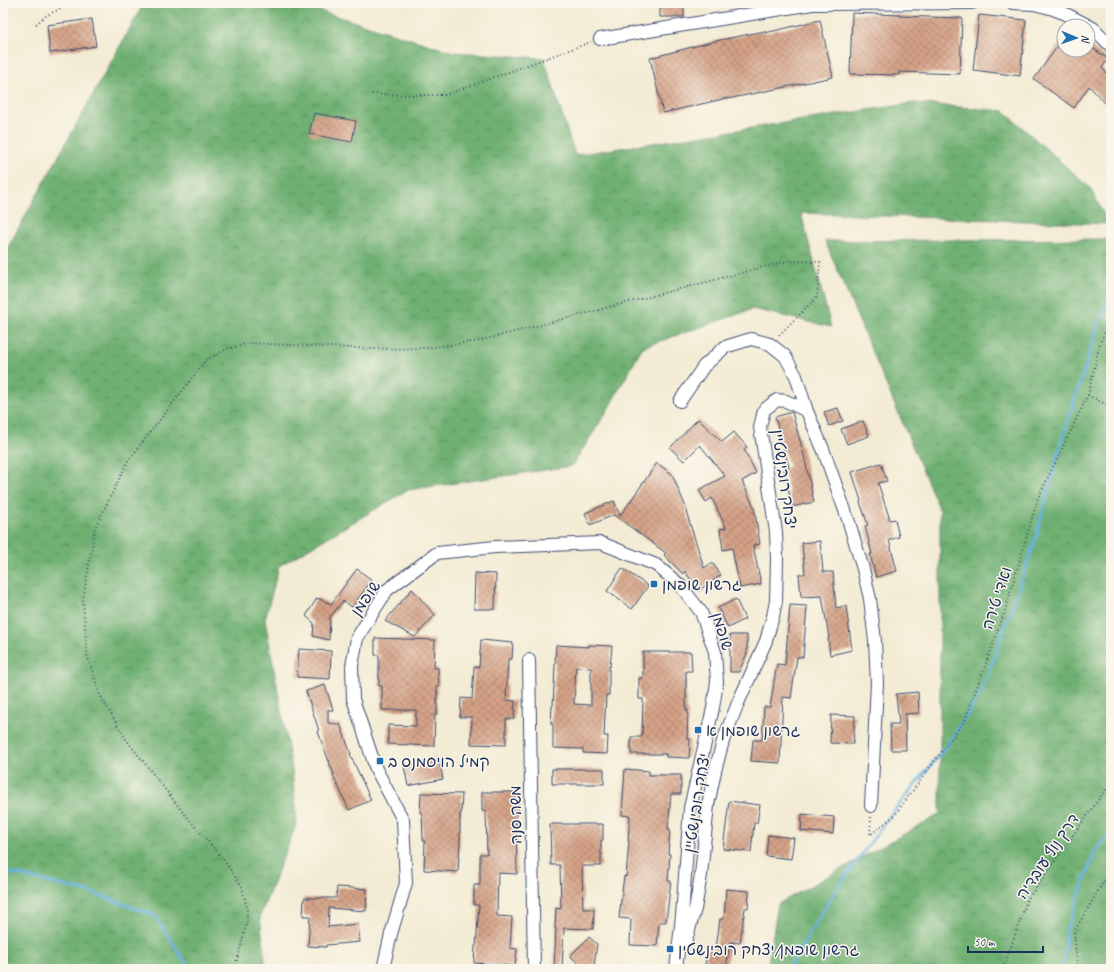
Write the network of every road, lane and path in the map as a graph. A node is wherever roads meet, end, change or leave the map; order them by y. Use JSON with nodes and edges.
{"nodes":[{"id":1,"x":72,"y":3,"type":"edge"},
{"id":2,"x":972,"y":3,"type":"edge"},
{"id":3,"x":1013,"y":3,"type":"edge"},
{"id":4,"x":36,"y":24,"type":"dead end"},
{"id":5,"x":600,"y":39,"type":"joint"},
{"id":6,"x":1111,"y":46,"type":"edge"},
{"id":7,"x":372,"y":94,"type":"dead end"},
{"id":8,"x":1111,"y":318,"type":"edge"},
{"id":9,"x":776,"y":338,"type":"dead end"},
{"id":10,"x":1088,"y":395,"type":"junction"},
{"id":11,"x":680,"y":401,"type":"dead end"},
{"id":12,"x":1111,"y":406,"type":"edge"},
{"id":13,"x":807,"y":411,"type":"junction"},
{"id":14,"x":529,"y":660,"type":"dead end"},
{"id":15,"x":1111,"y":782,"type":"edge"},
{"id":16,"x":871,"y":806,"type":"joint"},
{"id":17,"x":1111,"y":869,"type":"edge"},
{"id":18,"x":695,"y":909,"type":"junction"},
{"id":19,"x":682,"y":916,"type":"junction"},
{"id":20,"x":236,"y":969,"type":"edge"},
{"id":21,"x":383,"y":969,"type":"edge"},
{"id":22,"x":534,"y":969,"type":"edge"},
{"id":23,"x":676,"y":969,"type":"edge"},
{"id":24,"x":1002,"y":969,"type":"edge"},
{"id":25,"x":1078,"y":969,"type":"edge"}],
"edges":[{"from":1,"to":4,"type":"path"},
{"from":2,"to":5,"type":"street"},
{"from":3,"to":6,"type":"street"},
{"from":5,"to":7,"type":"path"},
{"from":8,"to":10,"type":"path","name":"ואדי טירה"},
{"from":9,"to":20,"type":"path"},
{"from":10,"to":12,"type":"path"},
{"from":10,"to":16,"type":"path","name":"ואדי טירה"},
{"from":11,"to":13,"type":"street"},
{"from":13,"to":16,"type":"street"},
{"from":13,"to":18,"type":"street","name":"יצחק רובינשטיין"},
{"from":14,"to":22,"type":"street","name":"משה סנה"},
{"from":15,"to":24,"type":"path","name":"דרך נוף עובדיה"},
{"from":17,"to":25,"type":"path"},
{"from":18,"to":19,"type":"street"},
{"from":18,"to":23,"type":"street","name":"יצחק רובינשטיין"},
{"from":19,"to":21,"type":"street","name":"שופמן"},
{"from":19,"to":23,"type":"street","name":"שופמן"}]}
